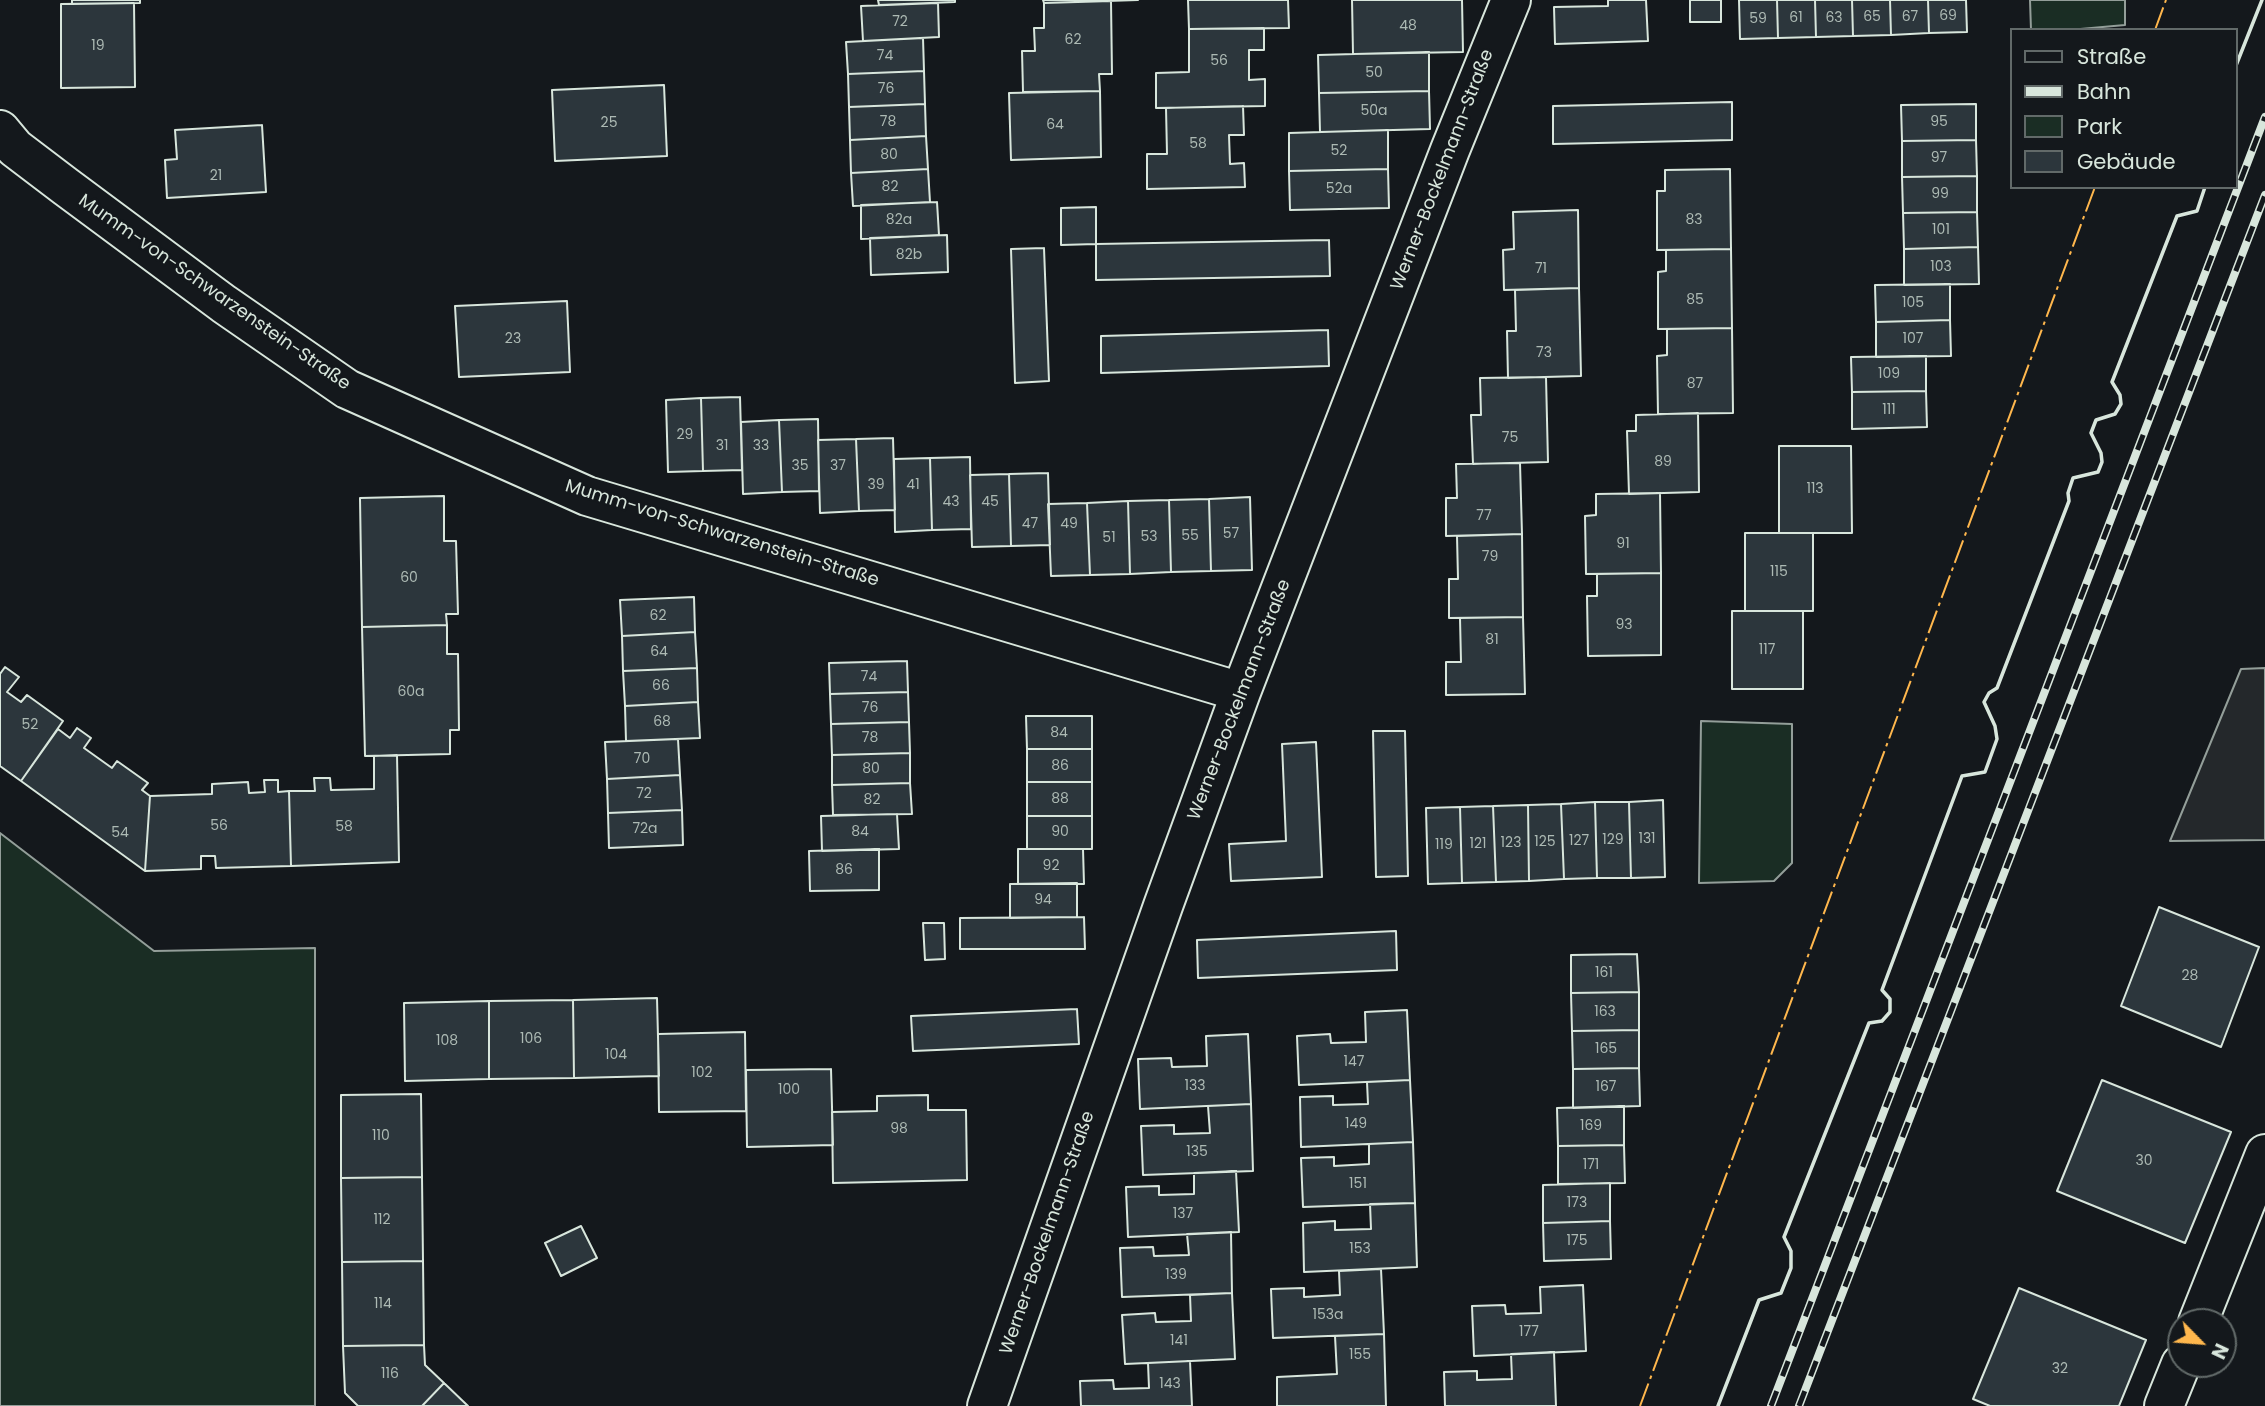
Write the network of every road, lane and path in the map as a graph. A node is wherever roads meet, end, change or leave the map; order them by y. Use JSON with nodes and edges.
{"nodes":[{"id":1,"x":1511,"y":0,"type":"edge"},
{"id":2,"x":0,"y":130,"type":"edge"},
{"id":3,"x":1241,"y":692,"type":"junction"},
{"id":4,"x":2265,"y":1154,"type":"edge"},
{"id":5,"x":2204,"y":1308,"type":"edge"},
{"id":6,"x":2175,"y":1378,"type":"edge"},
{"id":7,"x":987,"y":1406,"type":"edge"},
{"id":8,"x":2164,"y":1406,"type":"edge"}],
"edges":[{"from":1,"to":3,"type":"street","name":"Werner-Bockelmann-Straße"},
{"from":2,"to":3,"type":"street","name":"Mumm-von-Schwarzenstein-Straße"},
{"from":3,"to":7,"type":"street","name":"Werner-Bockelmann-Straße"},
{"from":4,"to":5,"type":"street"},
{"from":6,"to":8,"type":"street"}]}
